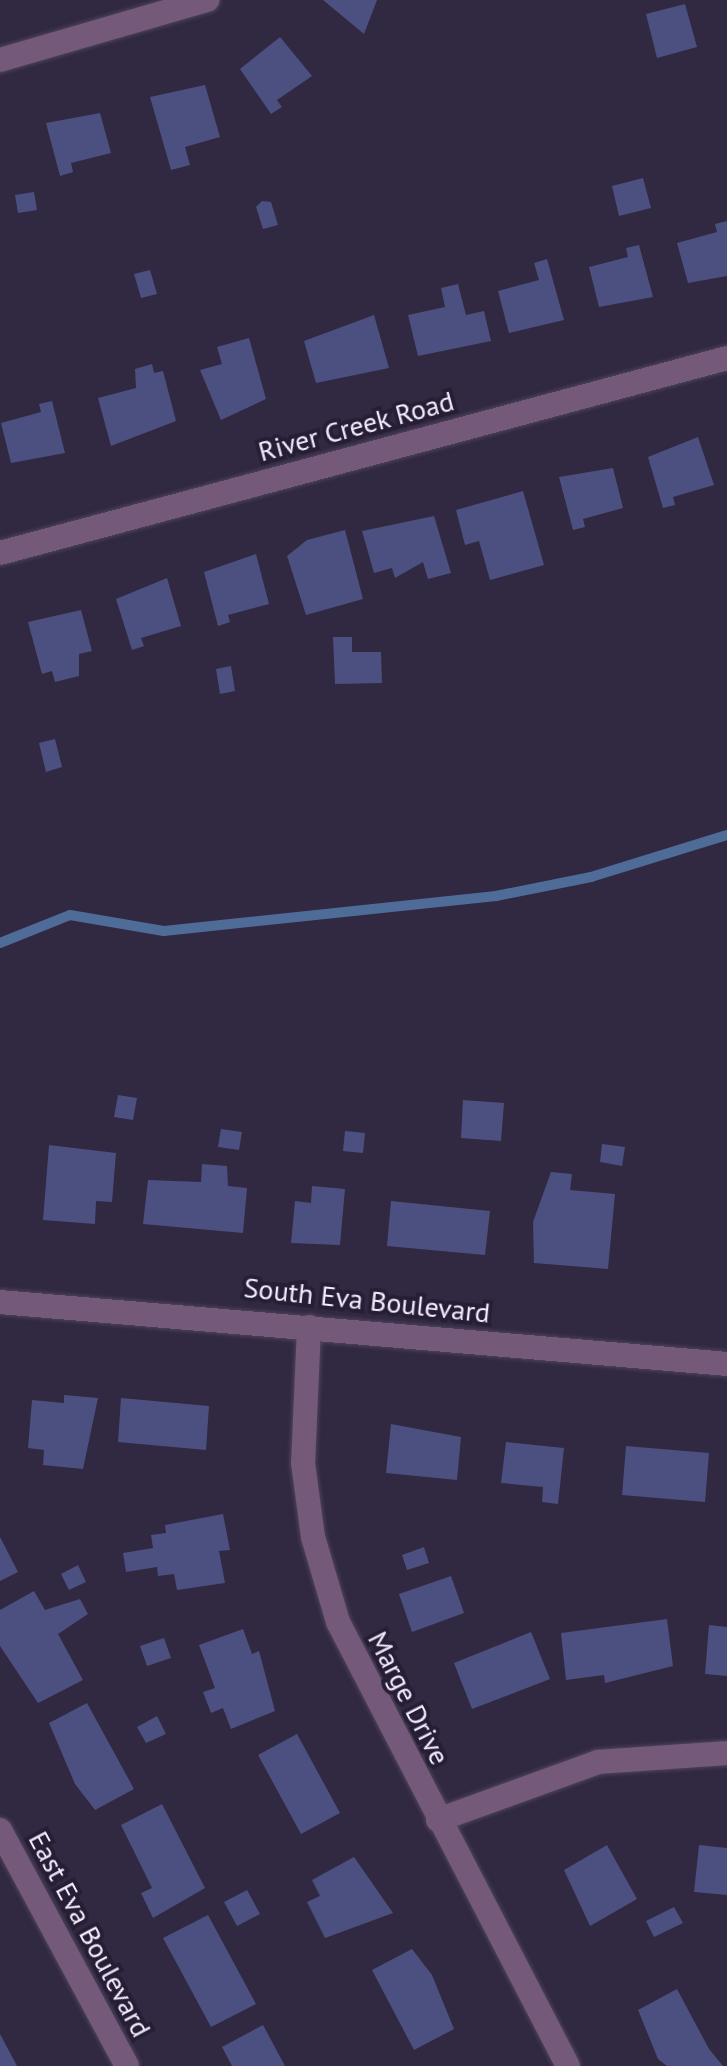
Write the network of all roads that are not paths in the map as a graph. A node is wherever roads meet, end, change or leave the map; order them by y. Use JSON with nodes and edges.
{"nodes":[{"id":1,"x":207,"y":0,"type":"edge"},
{"id":2,"x":0,"y":60,"type":"edge"},
{"id":3,"x":727,"y":358,"type":"edge"},
{"id":4,"x":0,"y":553,"type":"edge"},
{"id":5,"x":0,"y":1302,"type":"edge"},
{"id":6,"x":309,"y":1327,"type":"junction"},
{"id":7,"x":727,"y":1364,"type":"edge"},
{"id":8,"x":727,"y":1753,"type":"edge"},
{"id":9,"x":438,"y":1820,"type":"junction"},
{"id":10,"x":0,"y":1830,"type":"edge"},
{"id":11,"x":127,"y":2066,"type":"edge"},
{"id":12,"x":568,"y":2066,"type":"edge"}],
"edges":[{"from":1,"to":2,"type":"street"},
{"from":3,"to":4,"type":"street","name":"River Creek Road"},
{"from":5,"to":6,"type":"street","name":"South Eva Boulevard"},
{"from":6,"to":7,"type":"street","name":"South Eva Boulevard"},
{"from":6,"to":9,"type":"street","name":"Marge Drive"},
{"from":8,"to":9,"type":"street"},
{"from":9,"to":12,"type":"street","name":"Marge Drive"},
{"from":10,"to":11,"type":"street","name":"East Eva Boulevard"}]}
